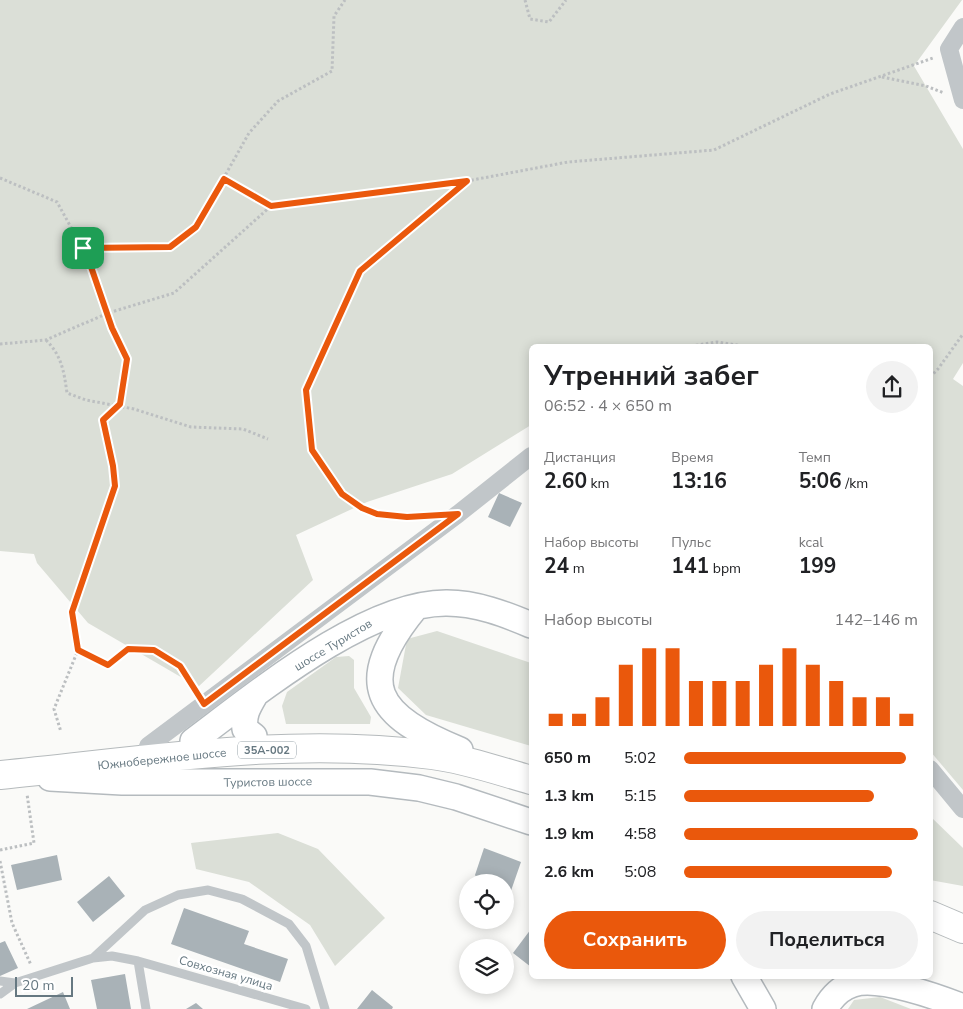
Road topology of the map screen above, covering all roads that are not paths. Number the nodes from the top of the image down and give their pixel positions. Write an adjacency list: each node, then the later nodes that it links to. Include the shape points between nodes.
1 (963, 27): 2 (street, via 949,49)
2 (963, 100)
3 (529, 458): 6 (street)
4 (416, 607): 5 (main road, via 447,603 474,606); 6 (main road, шоссе Туристов, via 376,619); 10 (main road, via 390,641 382,661 381,694 390,710 402,720 427,737)
5 (529, 624)
6 (240, 697): 7 (main road, via 247,709 245,729); 8 (main road, шоссе Туристов); 9 (street, via 204,704)
7 (254, 736): 8 (highway, Южнобережное шоссе / 35А-002); 10 (highway, Южнобережное шоссе / 35А-002, via 340,737)
8 (193, 741): 9 (highway, Южнобережное шоссе / 35А-002)
9 (148, 746): 11 (highway, Южнобережное шоссе / 35А-002, via 70,758)
10 (460, 750): 12 (highway, Южнобережное шоссе / 35А-002)
11 (0, 760)
12 (529, 766)
13 (933, 773): 16 (street)
14 (0, 776): 15 (highway, Южнобережное шоссе / 35А-002, via 211,753 334,748 434,755); 17 (main road, Туристов шоссе, via 122,782 370,782 438,792)
15 (529, 779)
16 (963, 809)
17 (529, 821)
18 (933, 916): 19 (highway)
19 (963, 930)
20 (933, 931): 21 (highway)
21 (963, 944)
22 (93, 958): 23 (lane, Совхозная улица, via 112,956); 26 (lane, Совхозная улица); 31 (lane, via 145,910 178,895 208,890 242,899 289,924 306,946)
23 (138, 961): 29 (lane); 30 (lane, Совхозная улица)
24 (746, 979): 32 (main road)
25 (0, 981): 26 (lane)
26 (15, 983): 27 (lane, Совхозная улица)
27 (0, 994)
28 (963, 1007): 33 (main road, via 903,988 861,983 845,987 832,996)
29 (146, 1009)
30 (306, 1009)
31 (325, 1009)
32 (763, 1009)
33 (825, 1009)

